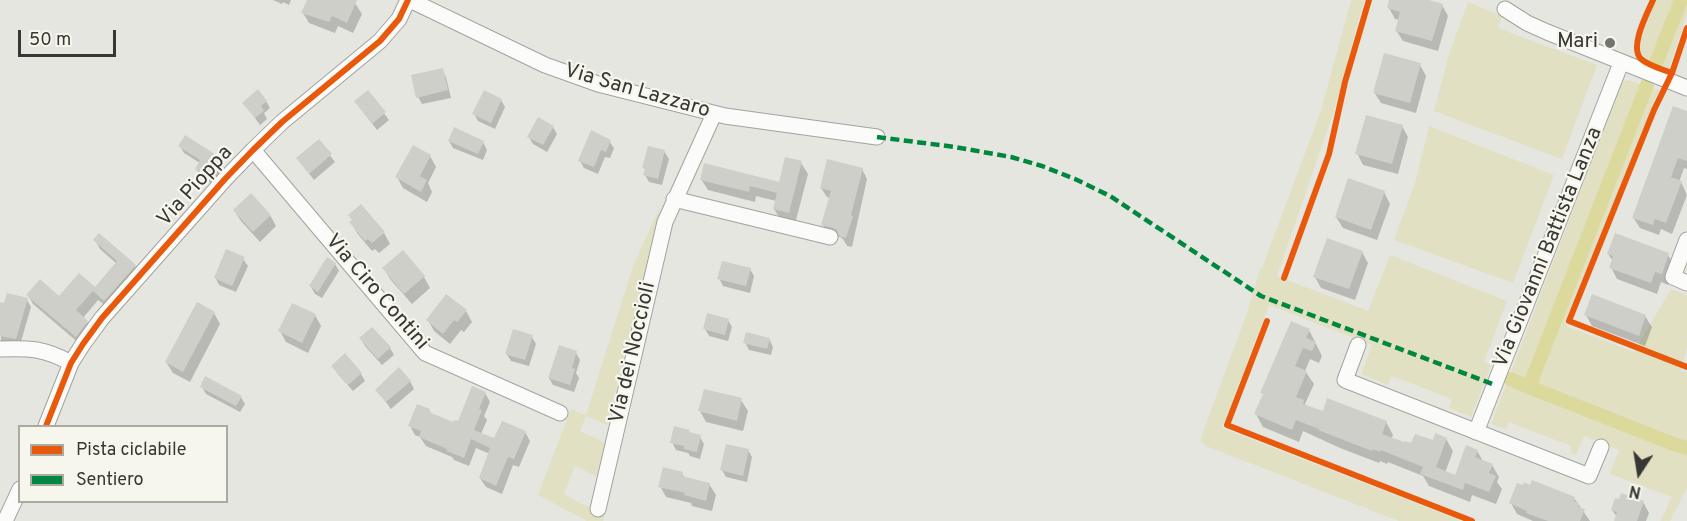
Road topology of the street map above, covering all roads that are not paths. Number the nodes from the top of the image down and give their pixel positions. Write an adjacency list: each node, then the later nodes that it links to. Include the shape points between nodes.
1 (409, 0): 5 (street, Via San Lazzaro, via 577,77); 7 (street, Via Pioppa, via 386,36)
2 (1505, 9): 3 (street, via 1527,23)
3 (1621, 63): 4 (street); 17 (street, Via Giovanni Battista Lanza)
4 (1687, 88)
5 (714, 114): 6 (street, Via San Lazzaro); 8 (street, Via dei Noccioli)
6 (877, 137)
7 (253, 150): 14 (street, Via Pioppa, via 102,318); 15 (street, Via Ciro Contini, via 425,353)
8 (674, 199): 9 (street); 20 (street, Via dei Noccioli, via 664,222)
9 (830, 237)
10 (1687, 240): 11 (street, via 1673,277)
11 (1687, 283)
12 (1358, 345): 17 (street, via 1345,380)
13 (0, 349): 14 (street, via 42,350)
14 (71, 363): 16 (street, Via Pioppa)
15 (560, 414)
16 (46, 425)
17 (1476, 432): 18 (street, via 1589,476)
18 (1601, 447)
19 (18, 493): 21 (street)
20 (598, 509)
21 (5, 521)

